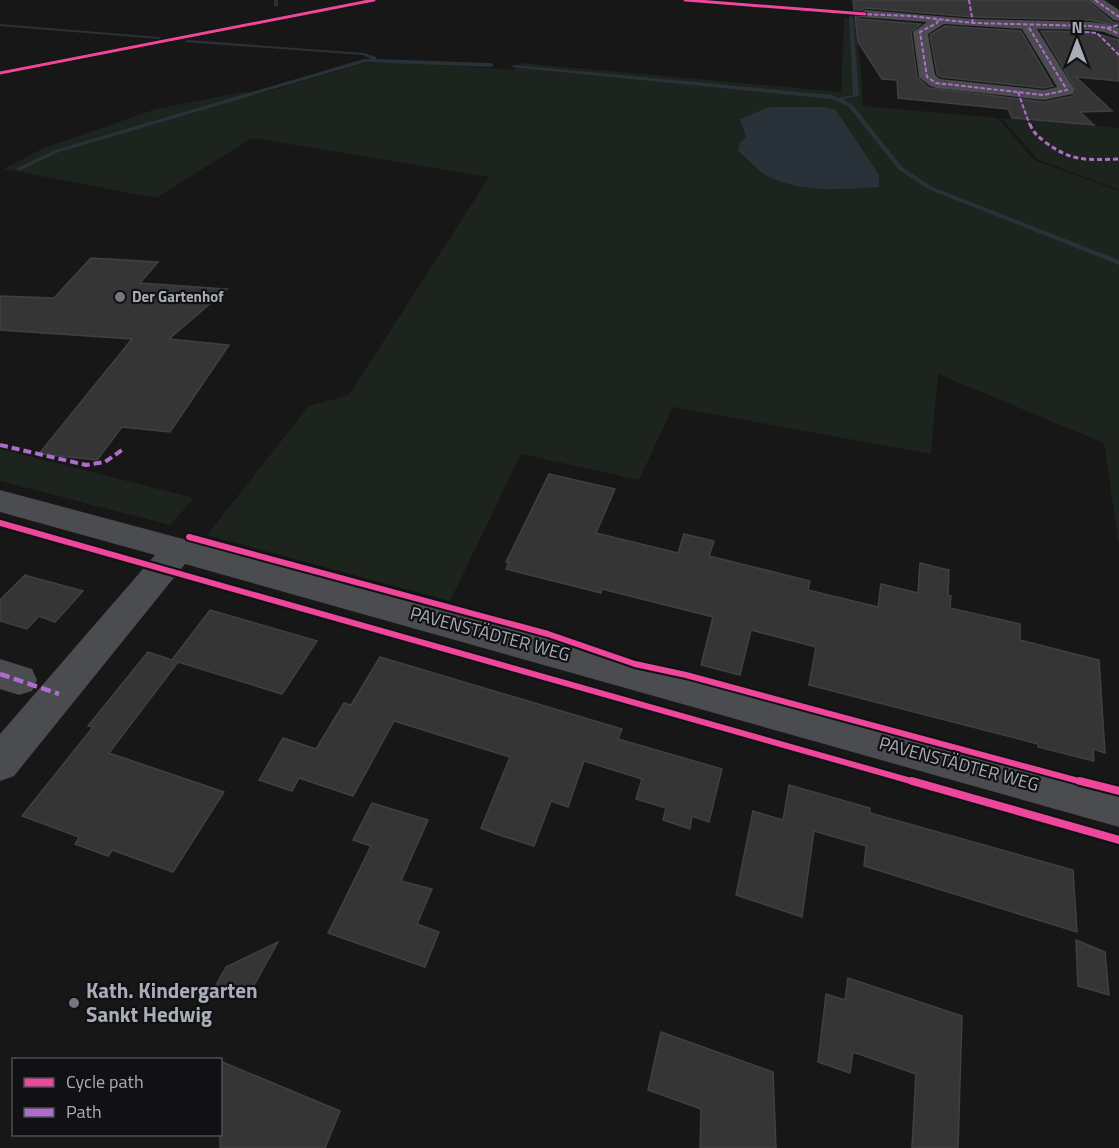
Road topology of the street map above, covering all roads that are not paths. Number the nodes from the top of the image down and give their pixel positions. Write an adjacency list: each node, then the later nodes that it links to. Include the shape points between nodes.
1 (969, 0): 6 (street)
2 (1095, 0): 4 (street)
3 (865, 14): 5 (street)
4 (1119, 17)
5 (938, 20): 6 (street); 7 (street, via 920,32 927,77 936,83 1044,94 1067,90)
6 (973, 23): 7 (street)
7 (1028, 26): 8 (street)
8 (1115, 29)
9 (0, 501): 10 (street, PAVENSTÄDTER WEG)
10 (179, 549): 11 (street); 12 (street, PAVENSTÄDTER WEG)
11 (0, 763)
12 (1119, 808)

